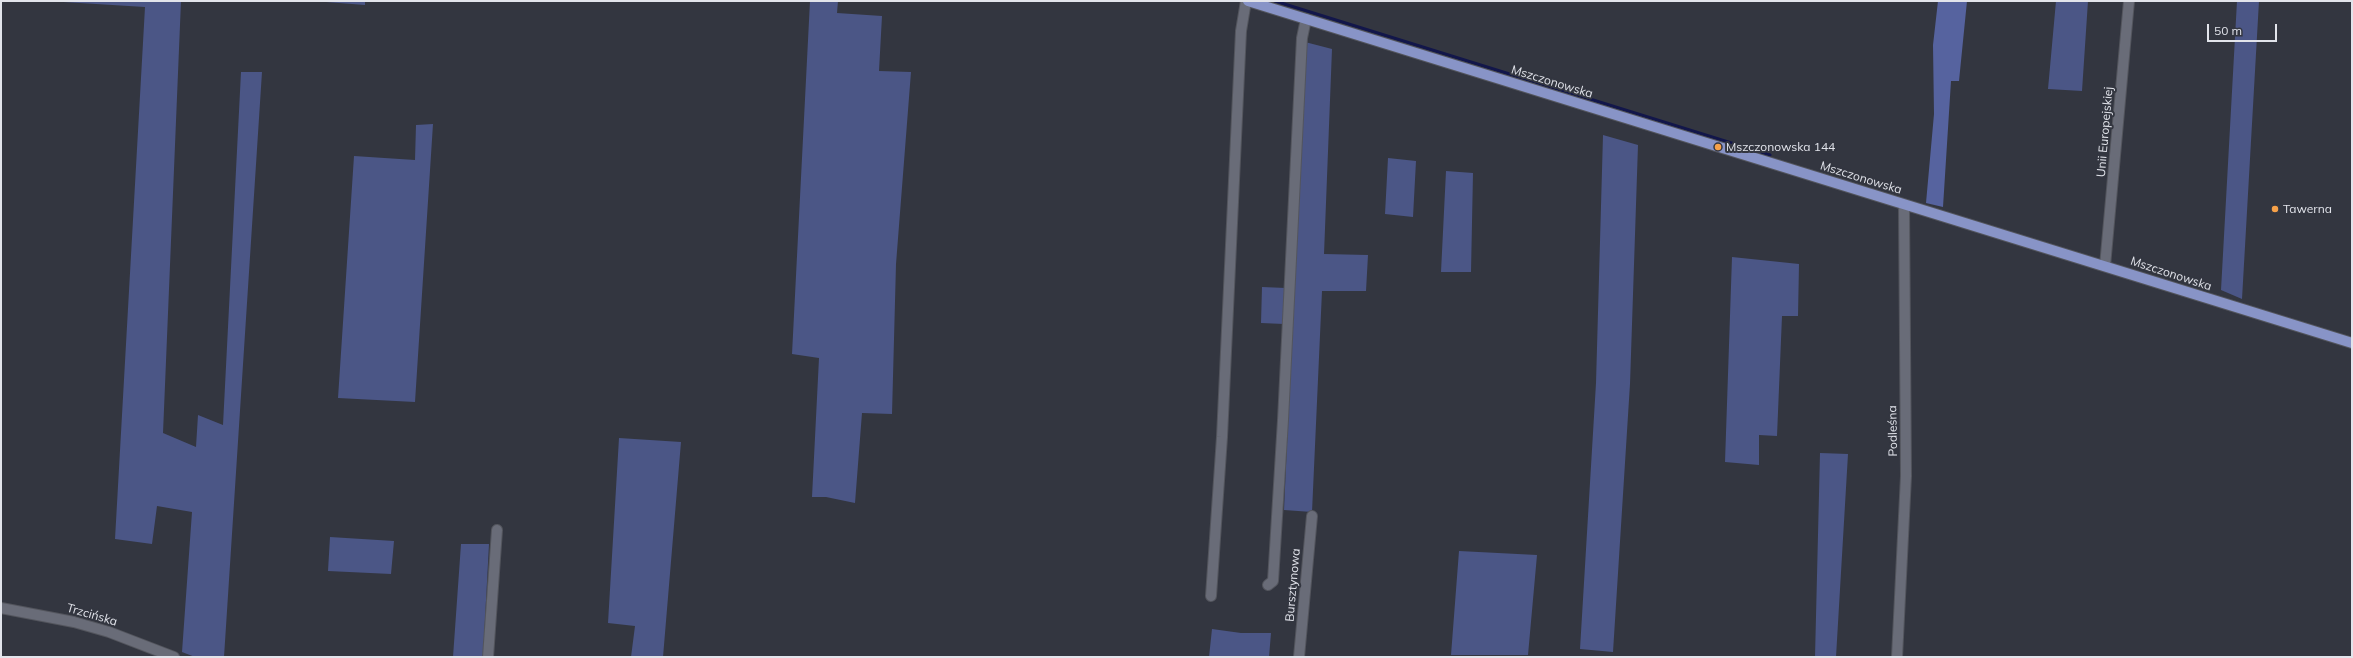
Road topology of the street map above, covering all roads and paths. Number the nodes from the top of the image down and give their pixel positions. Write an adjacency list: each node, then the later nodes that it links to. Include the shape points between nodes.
1 (1247, 1): 3 (main road, Mszczonowska); 10 (street, via 1241,31 1222,437)
2 (2129, 1): 5 (street, Unii Europejskiej)
3 (1306, 19): 4 (main road, Mszczonowska); 9 (street, via 1302,38 1275,552 1273,581)
4 (1904, 205): 5 (main road, Mszczonowska); 15 (street, Podleśna, via 1906,476)
5 (2106, 266): 6 (main road, Mszczonowska)
6 (2352, 344)
7 (1312, 516): 14 (street, Bursztynowa)
8 (497, 530): 13 (street)
9 (1268, 585)
10 (1211, 596)
11 (1, 608): 12 (street, Trzcińska, via 74,622 109,632)
12 (174, 657)
13 (488, 657)
14 (1298, 657)
15 (1897, 657)

